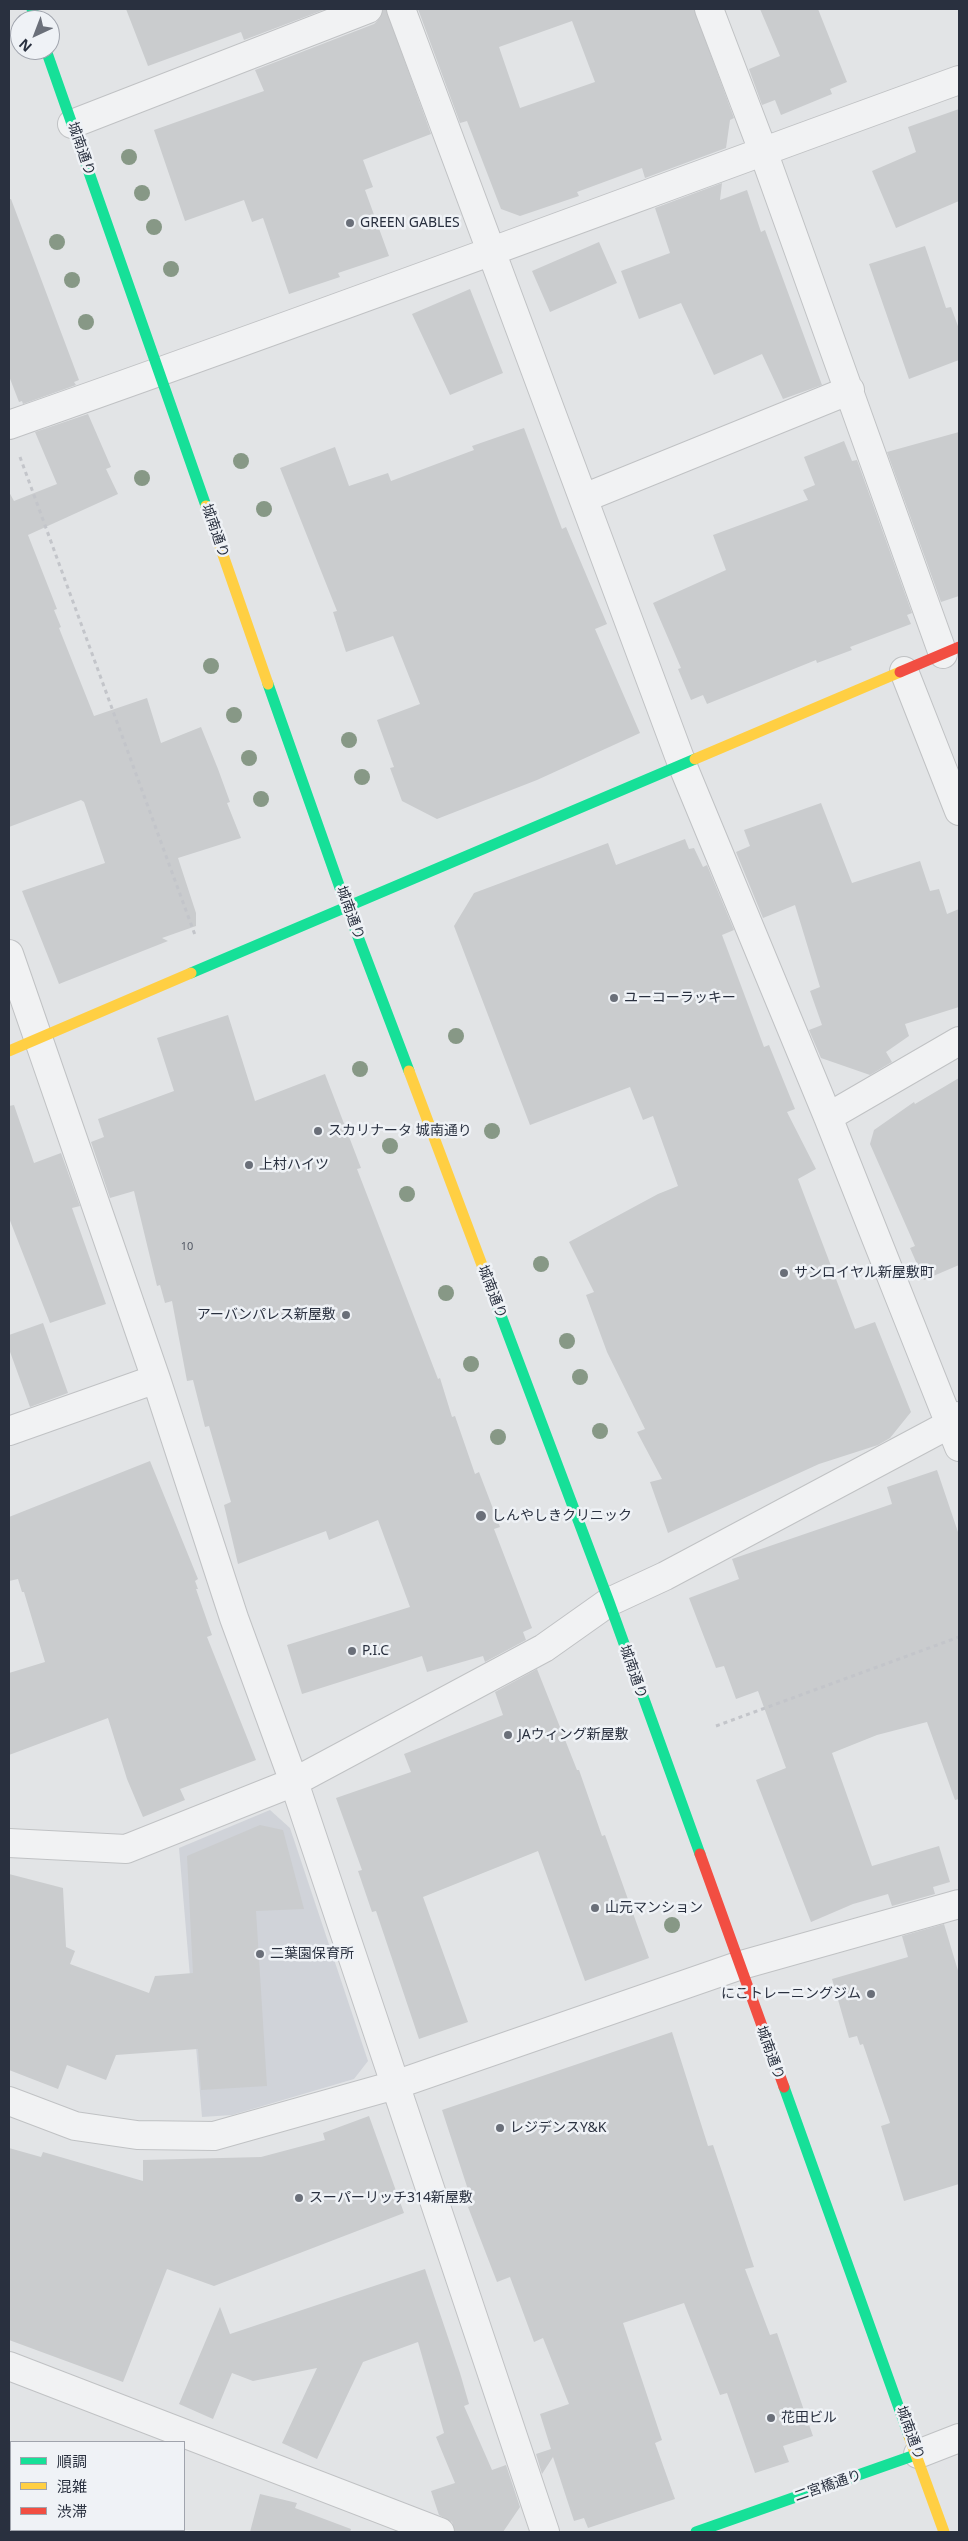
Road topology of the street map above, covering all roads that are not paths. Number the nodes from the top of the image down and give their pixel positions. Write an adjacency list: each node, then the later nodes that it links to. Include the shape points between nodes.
1 (368, 9): 6 (street)
2 (401, 9): 8 (street)
3 (709, 9): 7 (street)
4 (50, 60): 6 (street, 城南通り)
5 (959, 80): 7 (street)
6 (72, 124): 9 (street, 城南通り)
7 (763, 151): 8 (street); 10 (street)
8 (492, 249): 9 (street); 12 (street)
9 (160, 373): 11 (street); 17 (street, 城南通り)
10 (850, 390): 12 (street); 13 (street)
11 (9, 425)
12 (584, 498): 15 (street)
13 (951, 650): 14 (street)
14 (904, 671): 15 (street); 16 (street)
15 (682, 764): 17 (street); 22 (street)
16 (959, 811)
17 (346, 906): 19 (street); 26 (street, 城南通り)
18 (9, 954): 19 (street)
19 (39, 1038): 21 (street); 23 (street)
20 (959, 1040): 22 (street)
21 (9, 1051)
22 (828, 1117): 24 (street)
23 (156, 1379): 25 (street); 27 (street, via 234,1618)
24 (956, 1429): 26 (street)
25 (9, 1431)
26 (609, 1602): 27 (street, via 544,1648); 30 (street, 城南通り)
27 (294, 1782): 28 (street, via 126,1849); 31 (street)
28 (9, 1844)
29 (959, 1904): 30 (street)
30 (738, 1966): 31 (street); 35 (street, 城南通り)
31 (395, 2084): 32 (street, via 214,2136 138,2135 74,2126); 37 (street)
32 (9, 2101)
33 (9, 2366): 36 (street)
34 (959, 2438): 35 (street, 二宮橋通り)
35 (918, 2454): 38 (street, 二宮橋通り); 39 (street, 城南通り)
36 (440, 2532)
37 (545, 2532)
38 (696, 2532)
39 (944, 2532)

